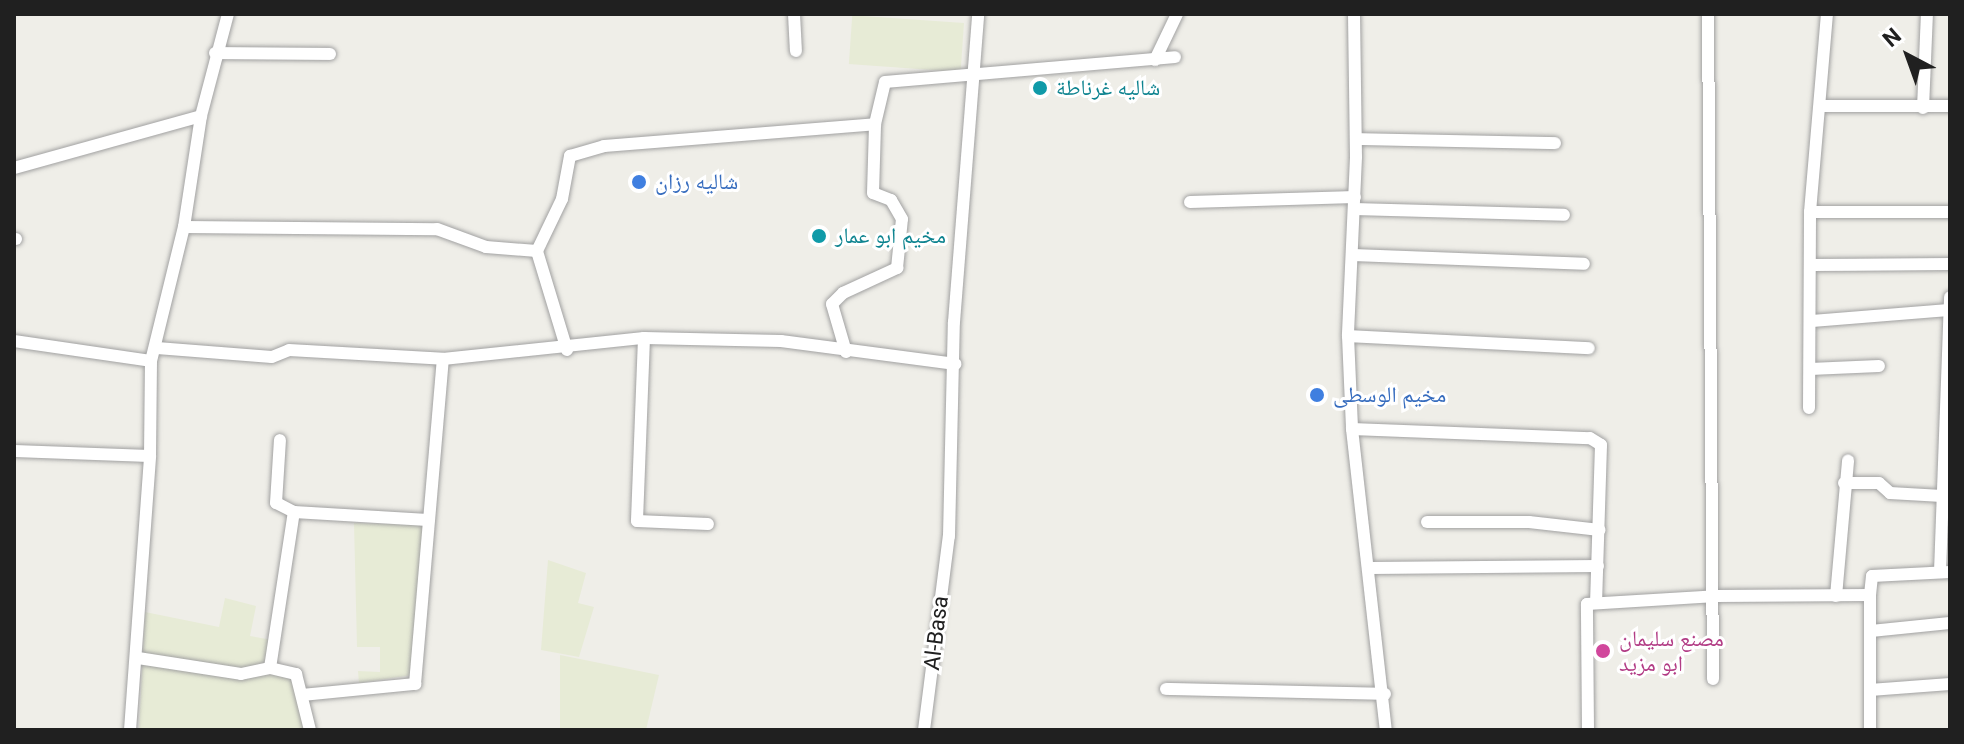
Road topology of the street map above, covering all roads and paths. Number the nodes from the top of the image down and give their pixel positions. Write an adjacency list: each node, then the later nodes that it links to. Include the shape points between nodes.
1 (228, 14): 10 (street)
2 (794, 14): 9 (street)
3 (978, 14): 14 (street, Al-Basa)
4 (1177, 14): 13 (street)
5 (1354, 14): 20 (street)
6 (1708, 14): 67 (street)
7 (1827, 14): 15 (street)
8 (1927, 14): 17 (street)
9 (796, 51)
10 (215, 53): 11 (street); 18 (street)
11 (330, 54)
12 (1175, 57): 13 (street)
13 (1155, 60): 14 (street)
14 (971, 73): 19 (street, via 885,82); 46 (street, Al-Basa)
15 (1821, 106): 17 (street); 25 (street)
16 (1950, 106): 17 (street)
17 (1923, 108)
18 (201, 116): 22 (street); 28 (street)
19 (875, 124): 29 (street, via 604,146 570,156 562,199); 43 (street, via 873,193 891,200 902,219 897,268 843,293 832,304)
20 (1356, 139): 21 (street); 24 (street)
21 (1555, 143)
22 (14, 168)
23 (1190, 202): 24 (street)
24 (1354, 203): 27 (street); 30 (street)
25 (1810, 212): 26 (street); 33 (street)
26 (1950, 212)
27 (1564, 215)
28 (184, 227): 29 (street, via 437,229 486,247); 40 (street)
29 (537, 251): 42 (street)
30 (1353, 255): 31 (street); 37 (street)
31 (1584, 264)
32 (1950, 264): 33 (street)
33 (1811, 265): 36 (street)
34 (1950, 297): 35 (street)
35 (1949, 310): 36 (street); 50 (street)
36 (1812, 321): 48 (street)
37 (1348, 336): 41 (street); 51 (street)
38 (644, 338): 42 (street); 43 (street, via 781,341); 61 (street, via 637,521)
39 (14, 341): 45 (street)
40 (157, 348): 44 (street, via 272,357 289,350); 45 (street)
41 (1589, 348)
42 (567, 350): 44 (street)
43 (846, 352): 46 (street)
44 (443, 359): 59 (street)
45 (151, 361): 54 (street)
46 (955, 364): 82 (street, Al-Basa, via 949,536)
47 (1879, 366): 48 (street)
48 (1810, 369): 49 (street)
49 (1809, 408)
50 (1948, 416): 57 (street)
51 (1352, 429): 62 (street, via 1590,438 1601,445); 64 (street)
52 (280, 440): 58 (street, via 276,503)
53 (14, 451): 54 (street)
54 (150, 456): 72 (street)
55 (1848, 461): 56 (street)
56 (1844, 483): 57 (street, via 1879,483 1890,493); 68 (street)
57 (1945, 488): 65 (street)
58 (294, 512): 59 (street); 73 (street)
59 (428, 520): 79 (street, via 415,684)
60 (1427, 522): 62 (street, via 1529,522)
61 (708, 524)
62 (1600, 530): 63 (street)
63 (1598, 566): 64 (street); 69 (street)
64 (1370, 568): 78 (street)
65 (1945, 572): 66 (street, via 1872,576)
66 (1870, 595): 68 (street); 71 (street)
67 (1716, 596): 68 (street); 69 (street); 74 (street)
68 (1836, 596)
69 (1596, 601): 84 (street, via 1587,604)
70 (1950, 623): 71 (street)
71 (1871, 631): 77 (street)
72 (138, 658): 73 (street, via 241,674); 80 (street)
73 (270, 668): 79 (street, via 296,674)
74 (1713, 679)
75 (1950, 684): 77 (street)
76 (1166, 689): 78 (street)
77 (1870, 690): 85 (street)
78 (1385, 694): 83 (street)
79 (302, 695): 81 (street)
80 (130, 730)
81 (310, 730)
82 (924, 730)
83 (1386, 730)
84 (1588, 730)
85 (1870, 730)

